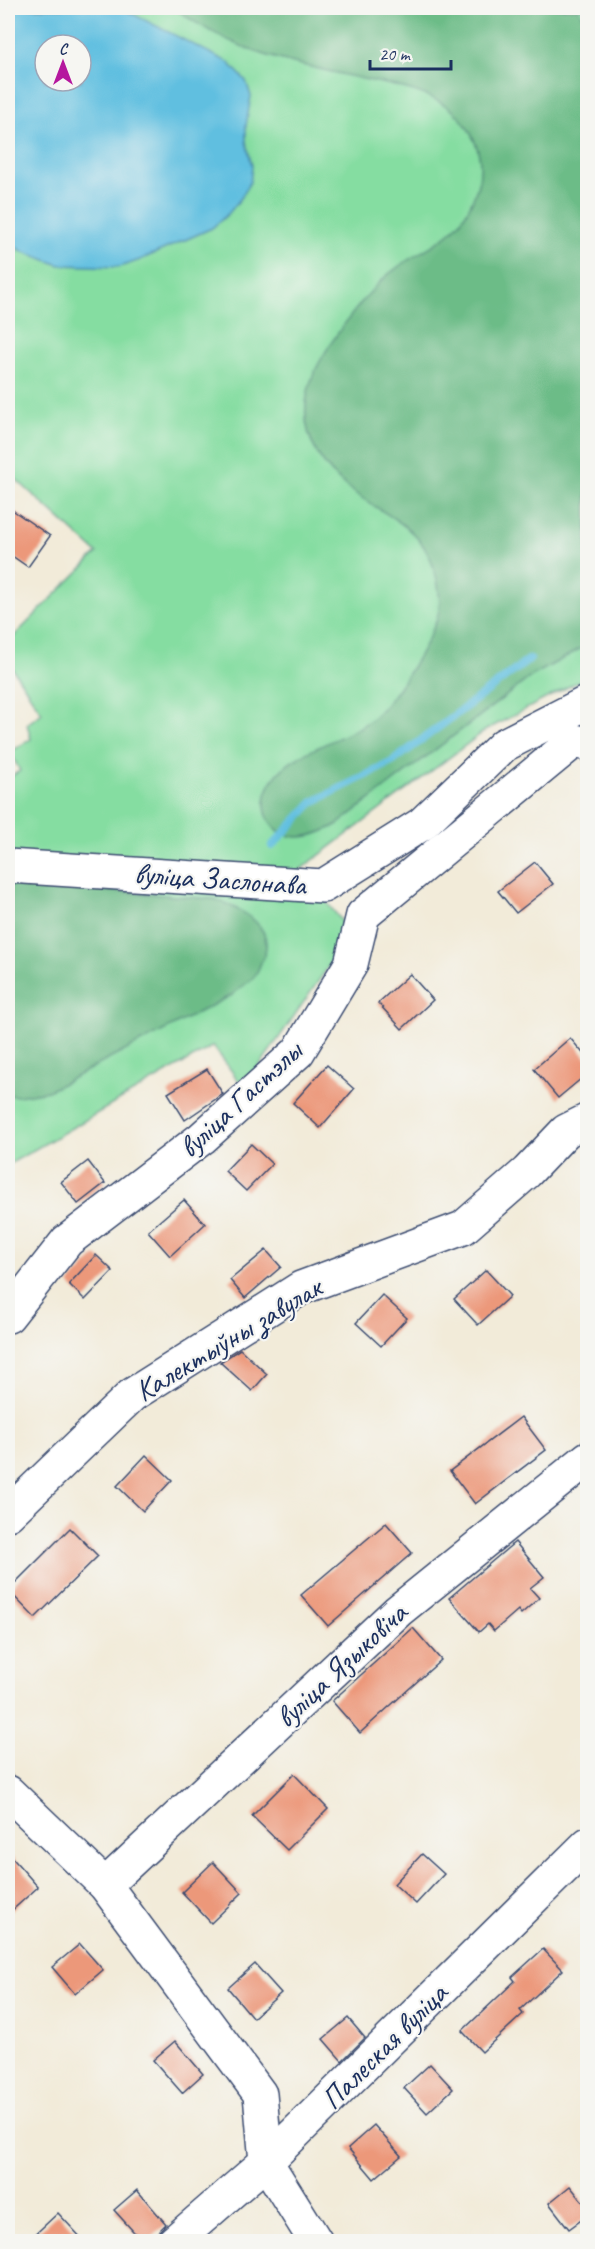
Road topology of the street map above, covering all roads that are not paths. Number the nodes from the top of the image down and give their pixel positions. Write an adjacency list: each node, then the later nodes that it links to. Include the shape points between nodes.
1 (588, 702): 3 (street, вуліца Заслонава, via 504,745 422,824 323,886)
2 (581, 743): 5 (street, вуліца Гастэлы, via 363,915 351,964 298,1052 202,1138 67,1241)
3 (8, 866)
4 (588, 1120): 7 (street, Калектыўны завулак, via 566,1131 527,1172 463,1228 301,1288 132,1395)
5 (8, 1316)
6 (588, 1458): 10 (street, вуліца Языковіча, via 398,1611)
7 (8, 1514)
8 (8, 1792): 10 (street)
9 (588, 1844): 11 (street, Палеская вуліца)
10 (105, 1885): 11 (street, via 260,2094)
11 (266, 2163): 12 (street, Палеская вуліца); 13 (street)
12 (174, 2241)
13 (316, 2241)

